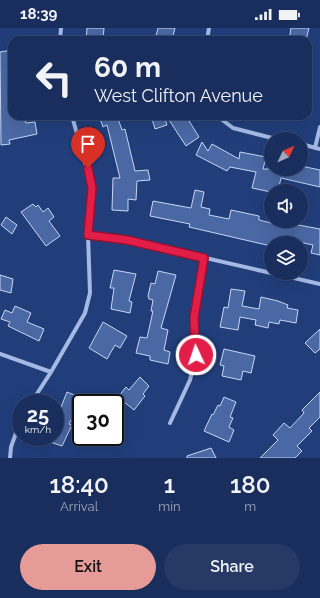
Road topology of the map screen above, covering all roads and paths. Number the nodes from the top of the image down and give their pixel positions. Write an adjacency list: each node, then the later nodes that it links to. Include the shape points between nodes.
1 (73, 120): 7 (street, via 91,179)
2 (222, 120): 4 (street, via 233,128)
3 (320, 127): 6 (street)
4 (264, 136)
5 (308, 146): 6 (street)
6 (318, 148)
7 (88, 235): 8 (street, via 127,240); 13 (street, via 90,293 85,313)
8 (204, 258): 9 (street); 15 (street, via 194,318 196,355 190,380)
9 (264, 271)
10 (303, 280): 11 (street)
11 (320, 284)
12 (0, 354): 13 (street)
13 (51, 372): 14 (street)
14 (37, 394)
15 (170, 422)
16 (13, 446): 17 (street)
17 (10, 458)

